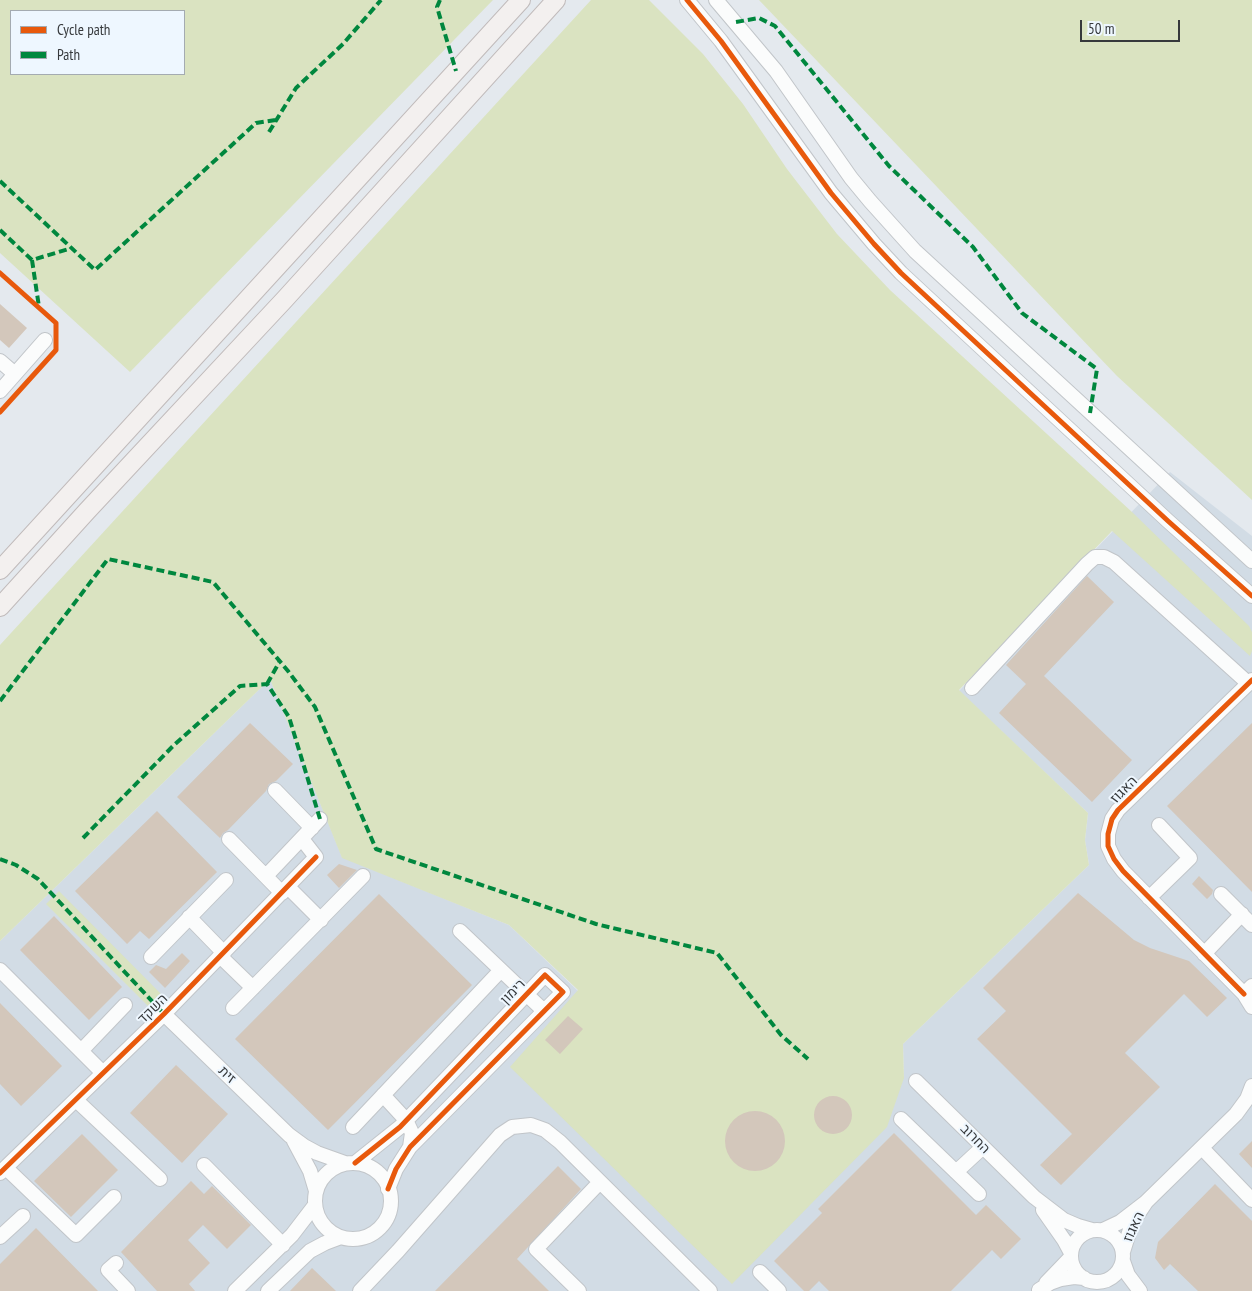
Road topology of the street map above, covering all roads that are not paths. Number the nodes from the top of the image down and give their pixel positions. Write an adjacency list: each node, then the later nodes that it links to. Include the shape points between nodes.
1 (520, 0): 10 (main road)
2 (556, 0): 12 (main road, via 286,299)
3 (687, 0): 11 (street, via 722,41 830,193 901,273)
4 (716, 0): 9 (street, via 776,71 851,178 915,251)
5 (45, 340): 7 (street)
6 (0, 361): 7 (street)
7 (15, 374): 8 (street)
8 (0, 391)
9 (1250, 556)
10 (0, 570)
11 (1252, 596)
12 (0, 607)
13 (1250, 681): 14 (street, via 1114,562 1104,557 1095,558 1087,564); 24 (street, האגוז, via 1112,819 1108,846 1114,859)
14 (972, 688)
15 (275, 790): 18 (street, via 316,823)
16 (1159, 825): 24 (street, via 1190,858)
17 (229, 839): 19 (street)
18 (302, 839): 19 (street); 22 (street, השקד, via 316,857)
19 (266, 876): 22 (street)
20 (364, 876): 26 (street)
21 (226, 880): 25 (street)
22 (285, 890): 26 (street); 30 (street, השקד)
23 (1221, 894): 27 (street)
24 (1149, 898): 29 (street, האגוז)
25 (190, 917): 30 (street); 31 (street)
26 (321, 920): 34 (street)
27 (1247, 920): 29 (street)
28 (460, 931): 33 (street)
29 (1204, 954): 35 (street, האגוז)
30 (222, 955): 34 (street); 41 (street, השקד)
31 (150, 956)
32 (0, 970): 42 (street)
33 (501, 970): 36 (street); 46 (street)
34 (253, 988): 39 (street)
35 (1249, 993): 38 (street, האגוז)
36 (526, 994): 40 (street); 40 (street, רימון, via 545,975 562,992); 51 (street, רימון)
37 (124, 1005): 42 (street)
38 (1252, 1007)
39 (233, 1008)
40 (544, 1011): 54 (street, רימון)
41 (164, 1014): 43 (street, השקד); 53 (street, זית)
42 (81, 1051): 43 (street)
43 (103, 1073): 47 (street, השקד)
44 (916, 1081): 55 (street, החרוב)
45 (1252, 1086): 49 (street, האגוז)
46 (383, 1095): 51 (street); 52 (street)
47 (76, 1100): 58 (street, השקד); 61 (street)
48 (1252, 1104): 49 (street, האגוז)
49 (1236, 1114): 56 (street, האגוז)
50 (900, 1119): 60 (street)
51 (406, 1120): 54 (street, via 412,1133); 57 (street, רימון)
52 (353, 1127)
53 (289, 1135): 57 (street, זית, via 310,1149); 67 (street, זית, via 310,1171)
54 (410, 1147): 63 (street, רימון)
55 (983, 1147): 60 (street); 66 (street, החרוב)
56 (1202, 1148): 68 (street); 69 (street, האגוז)
57 (350, 1163): 63 (street, via 368,1165 381,1176); 67 (street, via 334,1167 326,1174 319,1183)
58 (4, 1165): 65 (street, via 76,1235)
59 (204, 1165): 74 (street)
60 (956, 1172): 64 (street)
61 (160, 1178)
62 (600, 1182): 83 (street, via 545,1130 530,1125 512,1127 500,1135); 84 (street, via 536,1249); 85 (street)
63 (388, 1189): 73 (street, via 390,1208 386,1220 377,1230 366,1237)
64 (979, 1194)
65 (114, 1197)
66 (1034, 1197): 71 (street, החרוב, via 1064,1220); 75 (street, החרוב)
67 (315, 1198): 73 (street, via 323,1225); 74 (street)
68 (1252, 1200)
69 (1146, 1202): 71 (street, האגוז, via 1120,1222); 76 (street, האגוז, via 1132,1223)
70 (23, 1216): 72 (street)
71 (1097, 1230): 75 (street, via 1078,1238); 76 (street, via 1114,1236 1120,1243)
72 (0, 1237)
73 (341, 1237): 82 (street, via 310,1251)
74 (283, 1245): 81 (street)
75 (1071, 1255): 79 (street, via 1075,1270); 87 (street)
76 (1123, 1256): 79 (street, via 1114,1276 1106,1280); 89 (street, via 1128,1275)
77 (116, 1263): 80 (street, via 108,1270)
78 (760, 1272): 86 (street)
79 (1091, 1280): 87 (street, via 1061,1279); 88 (street)
80 (128, 1291)
81 (235, 1291)
82 (268, 1291)
83 (360, 1291)
84 (579, 1291)
85 (710, 1291)
86 (779, 1291)
87 (1039, 1291)
88 (1112, 1291)
89 (1140, 1291)

